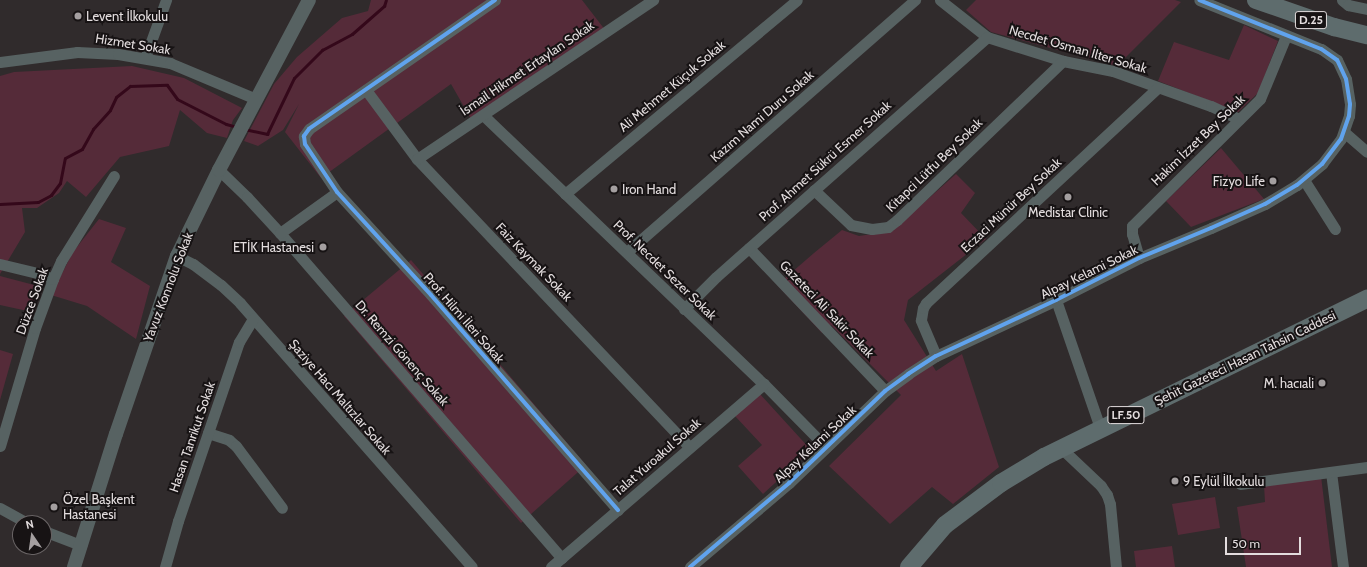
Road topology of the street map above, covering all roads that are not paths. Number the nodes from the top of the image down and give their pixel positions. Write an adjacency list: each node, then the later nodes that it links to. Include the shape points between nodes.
1 (166, 0): 17 (street)
2 (309, 0): 22 (street, Yavuz Konnolu Sokak)
3 (495, 0): 21 (street)
4 (653, 0): 23 (street, İsmail Hikmet Ertaylan Sokak)
5 (797, 0): 33 (street, Ali Mehmet Küçuk Sokak)
6 (915, 0): 37 (street, Kazım Nami Duru Sokak)
7 (940, 0): 16 (street, Necdet Osman İlter Sokak)
8 (1199, 0): 15 (street, Alpay Kelami Sokak)
9 (1256, 0): 14 (main road, D.25, via 1334,27)
10 (1288, 0): 13 (main road, D.25, via 1338,17)
11 (1342, 0): 12 (street, via 1348,5)
12 (1367, 9)
13 (1367, 23)
14 (1367, 35)
15 (1286, 36): 24 (street, Hakim İzzet Bey Sokak, via 1260,99); 25 (street, Alpay Kelami Sokak, via 1327,52 1341,65 1350,104)
16 (987, 37): 18 (street, Necdet Osman İlter Sokak); 31 (street, Prof. Ahmet Sükrü Esmer Sokak)
17 (145, 58): 19 (street, Hizmet Sokak, via 84,51); 22 (street, Hizmet Sokak, via 170,63)
18 (1063, 61): 20 (street, Necdet Osman İlter Sokak, via 1113,71); 31 (street, Kitapci Lütfu Bey Sokak, via 888,227 872,229 851,225)
19 (0, 62)
20 (1157, 88): 24 (street, Necdet Osman İlter Sokak, via 1211,106); 46 (street, Eczaci Münür Bey Sokak, via 926,303 921,320)
21 (366, 90): 27 (street, Faiz Kaymak Sokak); 32 (street, Prof. Hilmi İleri Sokak, via 309,129 304,136 307,148)
22 (256, 99): 28 (street, Yavuz Konnolu Sokak)
23 (484, 115): 27 (street, İsmail Hikmet Ertaylan Sokak); 33 (street, Prof. Necdet Sezer Sokak)
24 (1239, 119): 39 (street, Hakim İzzet Bey Sokak, via 1134,222 1131,230)
25 (1344, 132): 26 (street); 30 (street, Alpay Kelami Sokak, via 1330,155)
26 (1367, 152)
27 (417, 159): 52 (street, Faiz Kaymak Sokak)
28 (218, 170): 35 (street, Dr. Remzi Gönenç Sokak); 38 (street, Yavuz Konnolu Sokak)
29 (114, 176): 41 (street, Düzce Sokak)
30 (1304, 180): 34 (street); 39 (street, Alpay Kelami Sokak, via 1265,204)
31 (814, 190): 36 (street, Prof. Ahmet Sükrü Esmer Sokak)
32 (337, 192): 35 (street); 60 (street, Prof. Hilmi İleri Sokak, via 431,295)
33 (565, 194): 37 (street, Prof. Necdet Sezer Sokak)
34 (1335, 229)
35 (280, 233): 64 (street, Dr. Remzi Gönenç Sokak)
36 (749, 248): 44 (street, Prof. Ahmet Sükrü Esmer Sokak); 48 (street, Gazeteci Ali Sakir Sokak)
37 (627, 252): 44 (street, Prof. Necdet Sezer Sokak)
38 (177, 256): 45 (street, Şaziye Hacı Maltızlar Sokak, via 193,264 226,289); 63 (street, Yavuz Konnolu Sokak)
39 (1139, 258): 43 (street, Alpay Kelami Sokak)
40 (0, 264): 41 (street)
41 (53, 279): 51 (street, Düzce Sokak, via 35,328)
42 (1367, 299): 49 (main road, Şehit Gazeteci Hasan Tahsin Caddesi / LF.50)
43 (1056, 300): 46 (street, Alpay Kelami Sokak); 49 (street)
44 (684, 309): 47 (street, Prof. Necdet Sezer Sokak)
45 (253, 319): 50 (street, Hasan Tanrikut Sokak, via 239,342); 67 (street, Şaziye Hacı Maltızlar Sokak)
46 (936, 356): 48 (street, Alpay Kelami Sokak)
47 (764, 384): 52 (street, Talat Yuroakul Sokak); 53 (street, Prof. Necdet Sezer Sokak)
48 (885, 391): 53 (street, Alpay Kelami Sokak)
49 (1100, 428): 54 (main road, Şehit Gazeteci Hasan Tahsin Caddesi / LF.50)
50 (208, 433): 59 (street, via 229,440 236,446); 66 (street, Hasan Tanrikut Sokak)
51 (0, 446)
52 (689, 447): 60 (street, Talat Yuroakul Sokak)
53 (826, 447): 69 (street, Alpay Kelami Sokak, via 789,483)
54 (1060, 448): 70 (main road, Şehit Gazeteci Hasan Tahsin Caddesi / LF.50, via 970,504 945,525); 71 (street, via 1101,486 1107,495)
55 (1367, 467): 56 (street)
56 (1331, 472): 57 (street); 72 (street)
57 (1240, 484)
58 (0, 508): 61 (street)
59 (282, 508)
60 (618, 510): 64 (street, Talat Yuroakul Sokak)
61 (13, 515)
62 (52, 534): 63 (street)
63 (81, 545): 65 (street, Yavuz Konnolu Sokak)
64 (562, 558): 68 (street, Talat Yuroakul Sokak)
65 (74, 567)
66 (165, 567)
67 (472, 567)
68 (551, 567)
69 (690, 567)
70 (909, 567)
71 (1116, 567)
72 (1344, 567)

